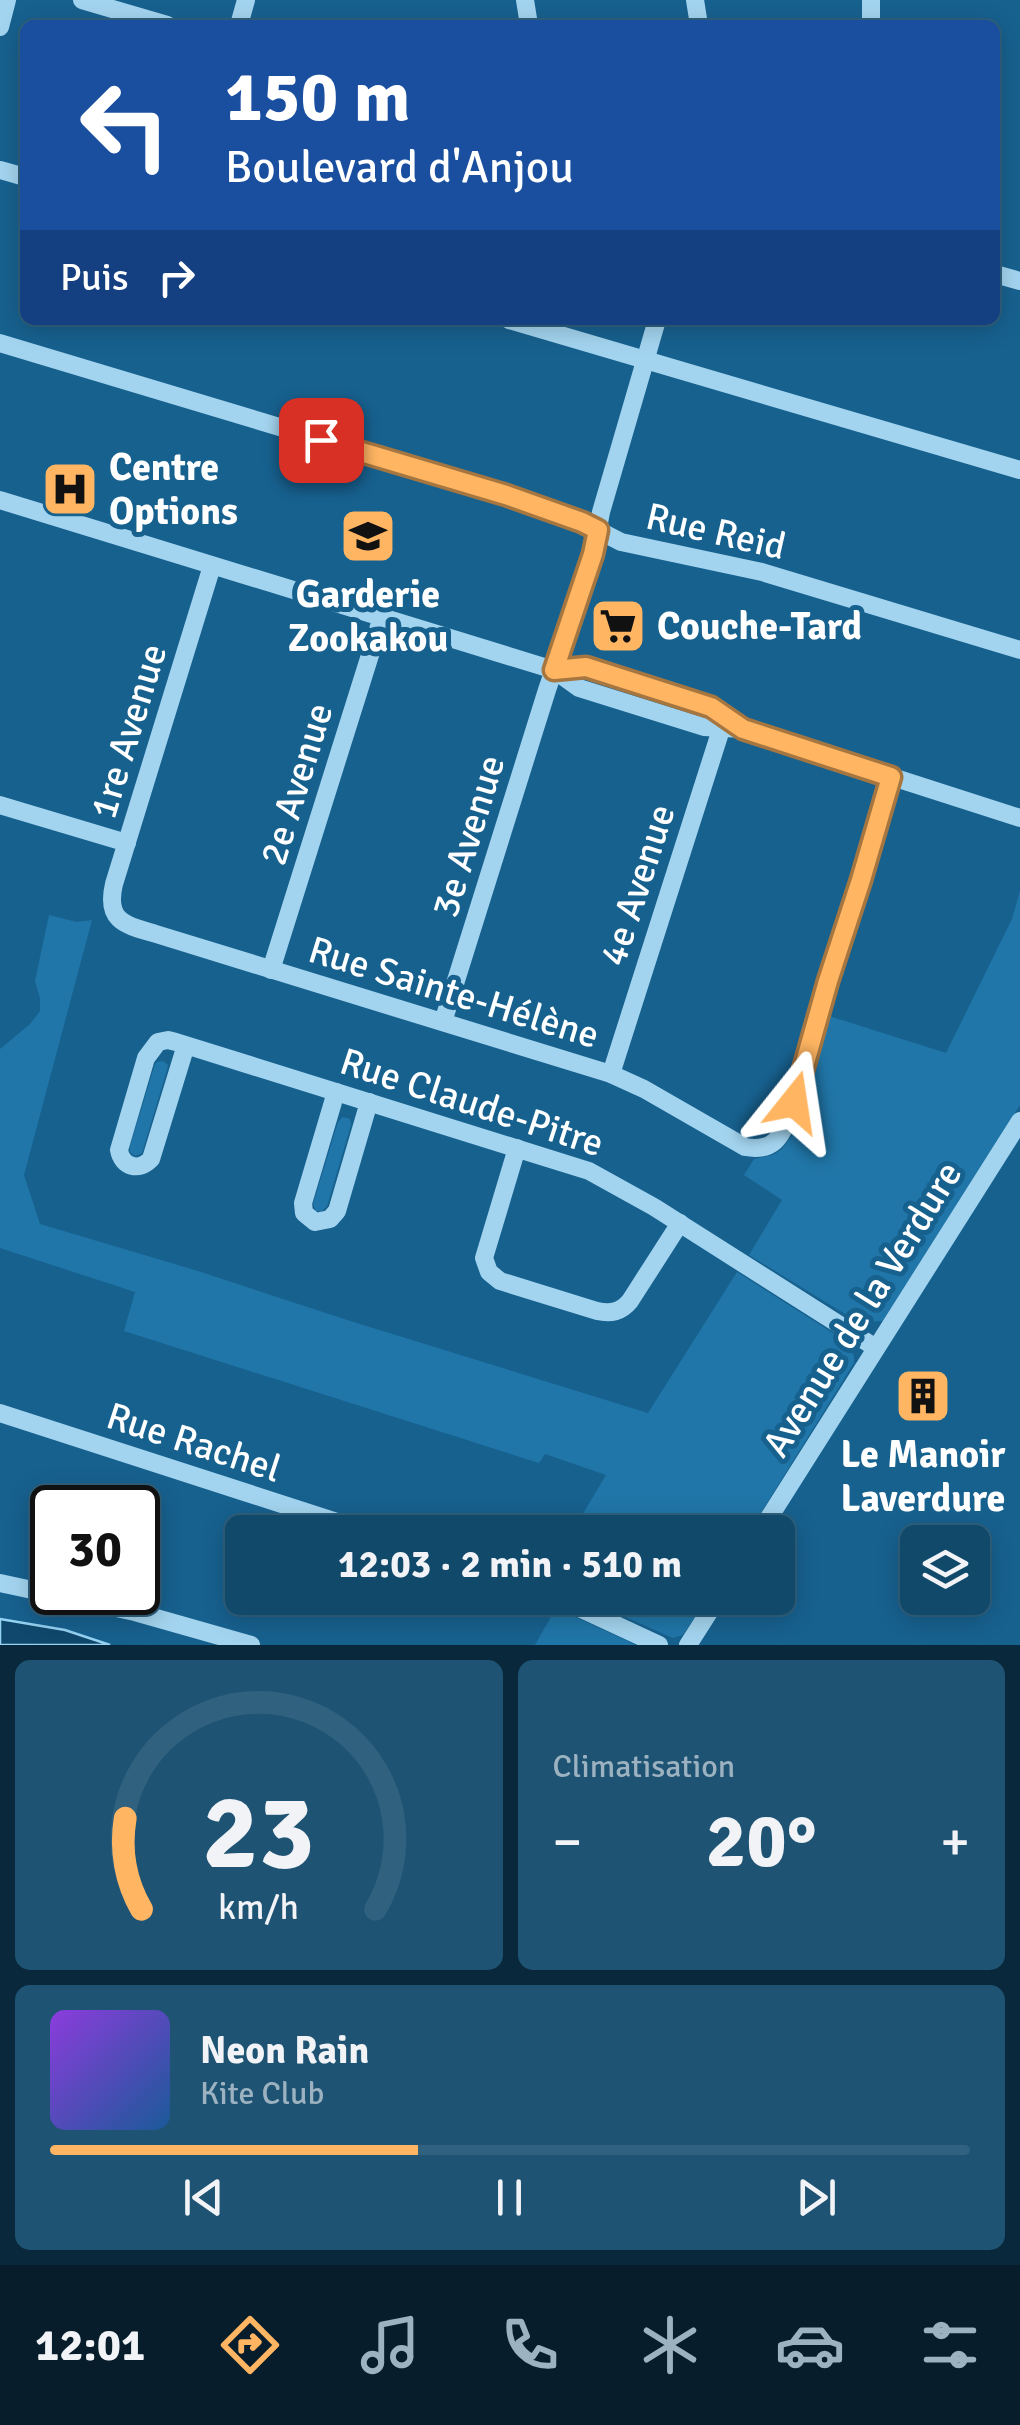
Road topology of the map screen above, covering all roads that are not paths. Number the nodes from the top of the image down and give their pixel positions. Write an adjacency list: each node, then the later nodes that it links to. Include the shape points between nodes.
1 (7, 0): 4 (street)
2 (82, 0): 3 (street)
3 (150, 20)
4 (0, 28)
5 (527, 325): 8 (street)
6 (656, 325): 8 (street, 3e Avenue)
7 (0, 343): 11 (street, Rue Reid, via 506,495)
8 (646, 360): 9 (street); 11 (street, 3e Avenue)
9 (1020, 470)
10 (0, 500): 12 (street)
11 (598, 530): 14 (street, Rue Reid, via 621,542 762,572); 15 (street, 3e Avenue)
12 (212, 566): 13 (street); 20 (street, 1re Avenue)
13 (382, 617): 15 (street); 22 (street, 2e Avenue)
14 (1020, 650)
15 (554, 670): 16 (street, via 586,667 711,707); 23 (street, 3e Avenue)
16 (723, 722): 17 (street); 25 (street, 4e Avenue)
17 (891, 777): 19 (street); 25 (street, Rue Sainte-Hélène, via 780,1136 756,1149 738,1144)
18 (0, 804): 20 (street)
19 (1018, 813)
20 (127, 843): 21 (street, 1re Avenue, via 111,894)
21 (115, 915): 22 (street, Rue Sainte-Hélène, via 130,926)
22 (271, 970): 23 (street, Rue Sainte-Hélène)
23 (444, 1022): 25 (street, Rue Sainte-Hélène)
24 (186, 1045): 24 (street, via 162,1040 146,1058 119,1150 131,1166 151,1159); 26 (street, Rue Claude-Pitre)
25 (611, 1074)
26 (336, 1092): 27 (street, Rue Claude-Pitre); 27 (street, via 303,1203 315,1222 330,1220 336,1211)
27 (369, 1102): 29 (street, Rue Claude-Pitre)
28 (1020, 1120): 31 (street, Avenue de la Verdure)
29 (516, 1148): 30 (street, Rue Claude-Pitre, via 589,1170); 30 (street, via 484,1258 500,1280 613,1313 630,1301)
30 (680, 1223): 31 (street, Rue Claude-Pitre)
31 (876, 1348): 34 (street, Avenue de la Verdure)
32 (0, 1413): 33 (street, Rue Rachel)
33 (315, 1515)
34 (771, 1515)
35 (0, 1583): 38 (street)
36 (595, 1615): 39 (street)
37 (707, 1615): 40 (street)
38 (252, 1645)
39 (659, 1645)
40 (688, 1645)

